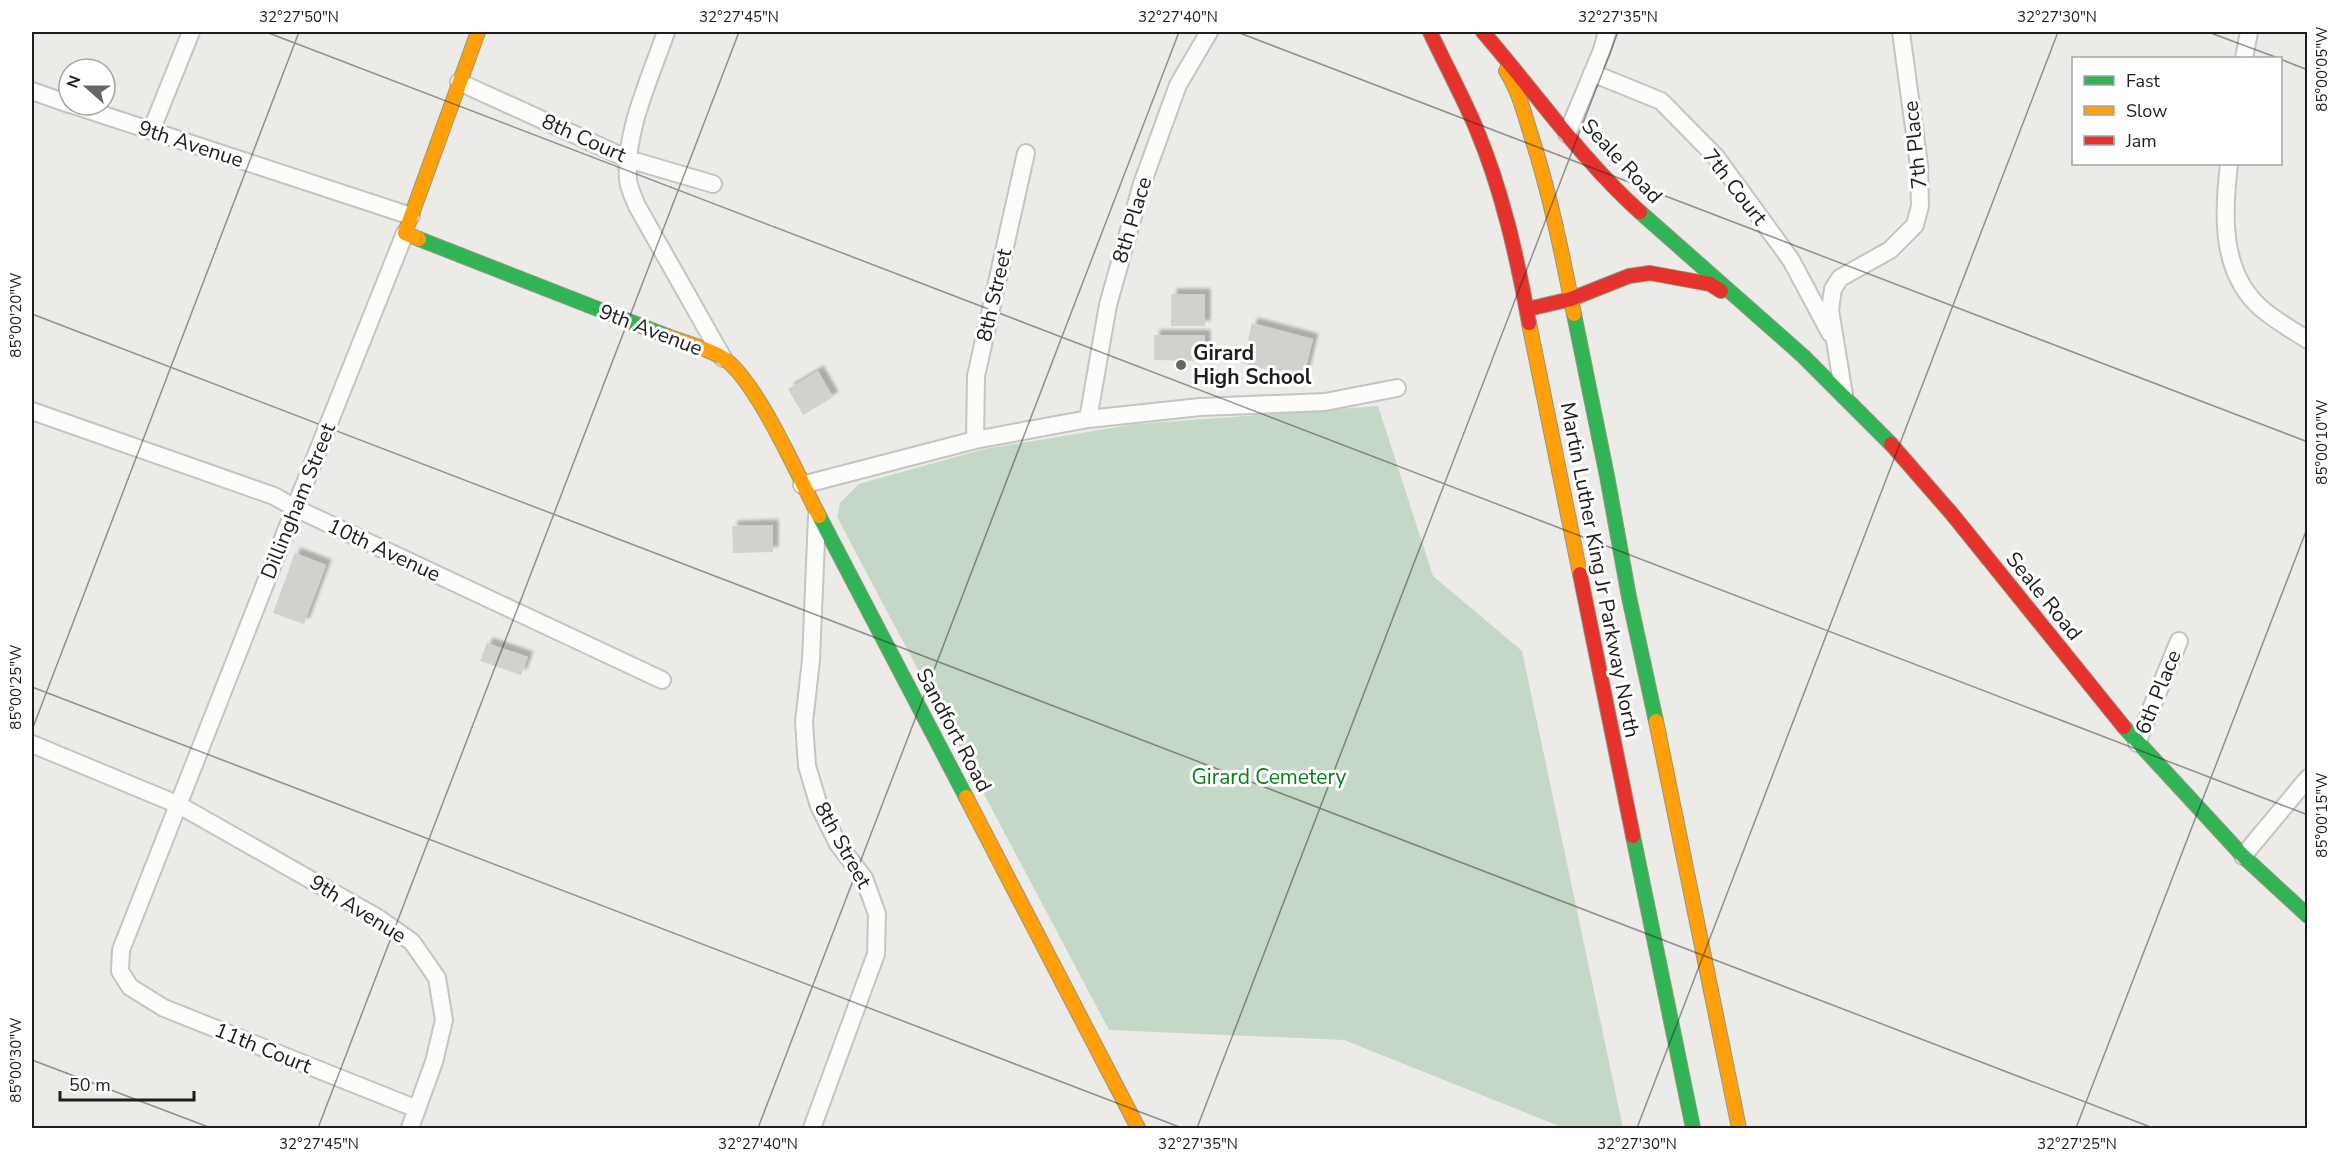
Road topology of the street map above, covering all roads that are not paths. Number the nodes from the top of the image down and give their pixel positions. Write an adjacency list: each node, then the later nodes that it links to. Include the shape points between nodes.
1 (191, 32): 16 (street)
2 (478, 32): 12 (street, Dillingham Street)
3 (666, 32): 19 (street, 9th Avenue, via 643,96)
4 (1209, 32): 33 (street, 8th Place, via 1178,86 1142,184 1108,305)
5 (1430, 32): 26 (street, Martin Luther King Jr Parkway North, via 1491,167)
6 (1482, 32): 17 (street, Seale Road); 24 (street, Martin Luther King Jr Parkway North, via 1515,86 1553,209)
7 (1607, 32): 11 (street)
8 (1901, 32): 28 (street, 7th Place, via 1919,165 1920,206 1915,225 1890,250 1840,278 1833,289 1830,310)
9 (2249, 32): 10 (street)
10 (2244, 57)
11 (1592, 73): 17 (street); 28 (street, 7th Court, via 1661,101 1716,157 1791,260)
12 (459, 81): 19 (street, 8th Court); 22 (street, Dillingham Street)
13 (32, 91): 14 (street)
14 (57, 100)
15 (109, 117): 16 (street, 9th Avenue)
16 (151, 131): 22 (street, 9th Avenue)
17 (1567, 134): 25 (street, Seale Road, via 1622,196)
18 (1026, 153): 34 (street, 8th Street, via 976,376)
19 (628, 159): 21 (street, 8th Court); 29 (street, 9th Avenue, via 628,183 637,206)
20 (2229, 165): 27 (street, via 2226,237 2236,276 2248,295 2277,321)
21 (713, 184)
22 (411, 216): 23 (street, Dillingham Street)
23 (405, 234): 29 (street, 9th Avenue); 36 (street, Dillingham Street)
24 (1571, 299): 25 (street, Seale Road, via 1629,276 1650,273 1710,284); 26 (street, Seale Road); 52 (street, Martin Luther King Jr Parkway North)
25 (1746, 304): 31 (street, Seale Road)
26 (1528, 309): 51 (street, Martin Luther King Jr Parkway North)
27 (2307, 340)
28 (1836, 345): 31 (street, 7th Place)
29 (723, 358): 35 (street, Sandfort Road, via 742,375 763,408)
30 (1397, 388): 33 (street, via 1325,402 1200,407)
31 (1844, 396): 40 (street, Seale Road, via 1952,514)
32 (32, 411): 36 (street, 10th Avenue, via 274,496)
33 (1088, 419): 34 (street)
34 (975, 440): 35 (street)
35 (802, 486): 37 (street, Sandfort Road)
36 (295, 508): 39 (street, 10th Avenue); 43 (street, Dillingham Street)
37 (817, 516): 49 (street, 8th Street, via 811,660 804,722 807,766 819,806 838,844 864,878 877,914 876,954); 50 (street, Sandfort Road)
38 (2179, 641): 40 (street, 6th Place)
39 (662, 680)
40 (2137, 743): 44 (street, Seale Road)
41 (32, 746): 43 (street, 9th Avenue)
42 (2307, 778): 44 (street)
43 (179, 805): 46 (street, Dillingham Street, via 121,950); 47 (street, 9th Avenue, via 378,918 412,942 437,978 444,1020)
44 (2243, 856): 45 (street, Seale Road)
45 (2307, 916)
46 (120, 971): 47 (street, 11th Court, via 130,987 164,1008)
47 (417, 1109): 48 (street, 9th Avenue)
48 (410, 1128)
49 (812, 1128)
50 (1138, 1128)
51 (1693, 1128)
52 (1739, 1128)

